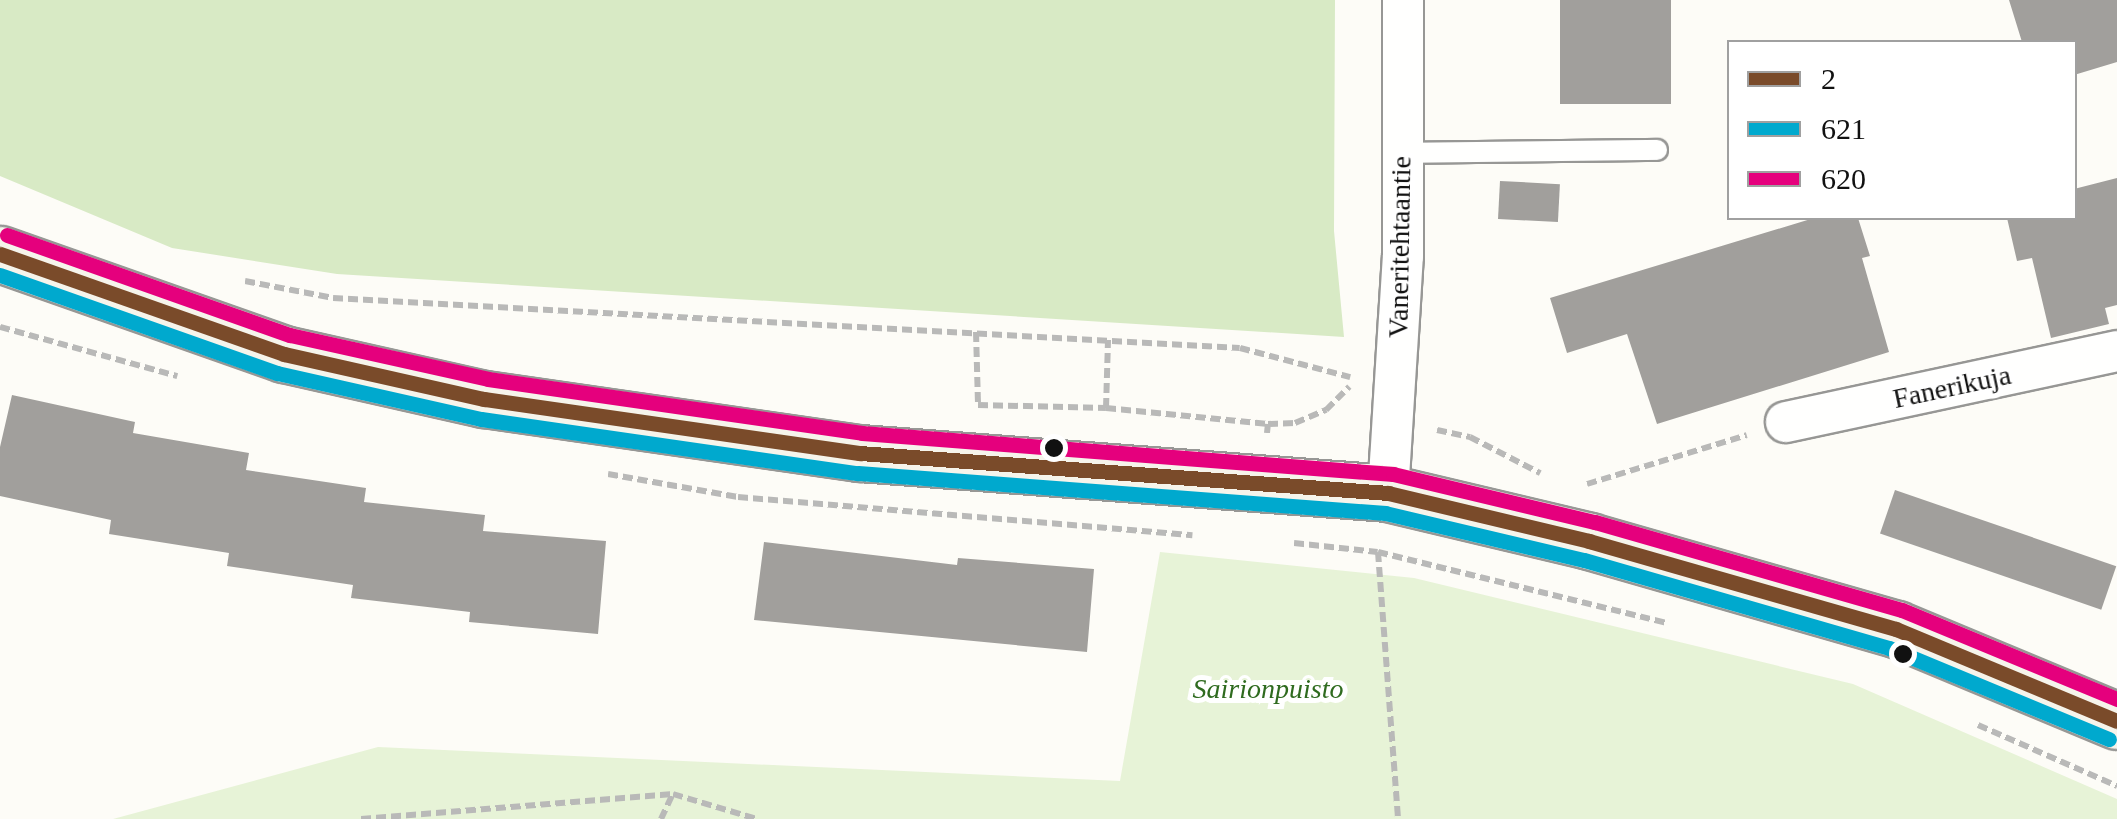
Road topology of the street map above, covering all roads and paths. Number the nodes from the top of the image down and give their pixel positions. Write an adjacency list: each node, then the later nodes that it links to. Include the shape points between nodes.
1 (1402, 0): 3 (street, Vaneritehtaantie)
2 (1657, 150): 3 (lane)
3 (1402, 153): 12 (street, Vaneritehtaantie)
4 (0, 254): 18 (main road, via 284,354 484,399 860,454)
5 (228, 277): 7 (path, via 333,298)
6 (0, 327): 10 (path)
7 (976, 332): 8 (path); 11 (path, via 978,405)
8 (1108, 340): 11 (path); 12 (path, via 1240,348 1292,359 1356,379)
9 (2117, 351): 13 (street, Fanerikuja)
10 (181, 377)
11 (1106, 408): 14 (path)
12 (1396, 412): 16 (path, via 1435,430 1470,436); 18 (street, Vaneritehtaantie)
13 (1786, 422): 17 (path, via 1629,475)
14 (1268, 424)
15 (602, 473): 19 (path, via 738,497)
16 (1553, 480)
17 (1568, 488)
18 (1388, 493): 24 (main road, via 1589,541 1896,629)
19 (1205, 536)
20 (1281, 541): 21 (path)
21 (1378, 552): 22 (path); 30 (path)
22 (1679, 626)
23 (1960, 716): 25 (path)
24 (2117, 721)
25 (2117, 786)
26 (673, 794): 27 (path); 28 (path); 29 (path)
27 (361, 819)
28 (662, 819)
29 (757, 819)
30 (1398, 819)

